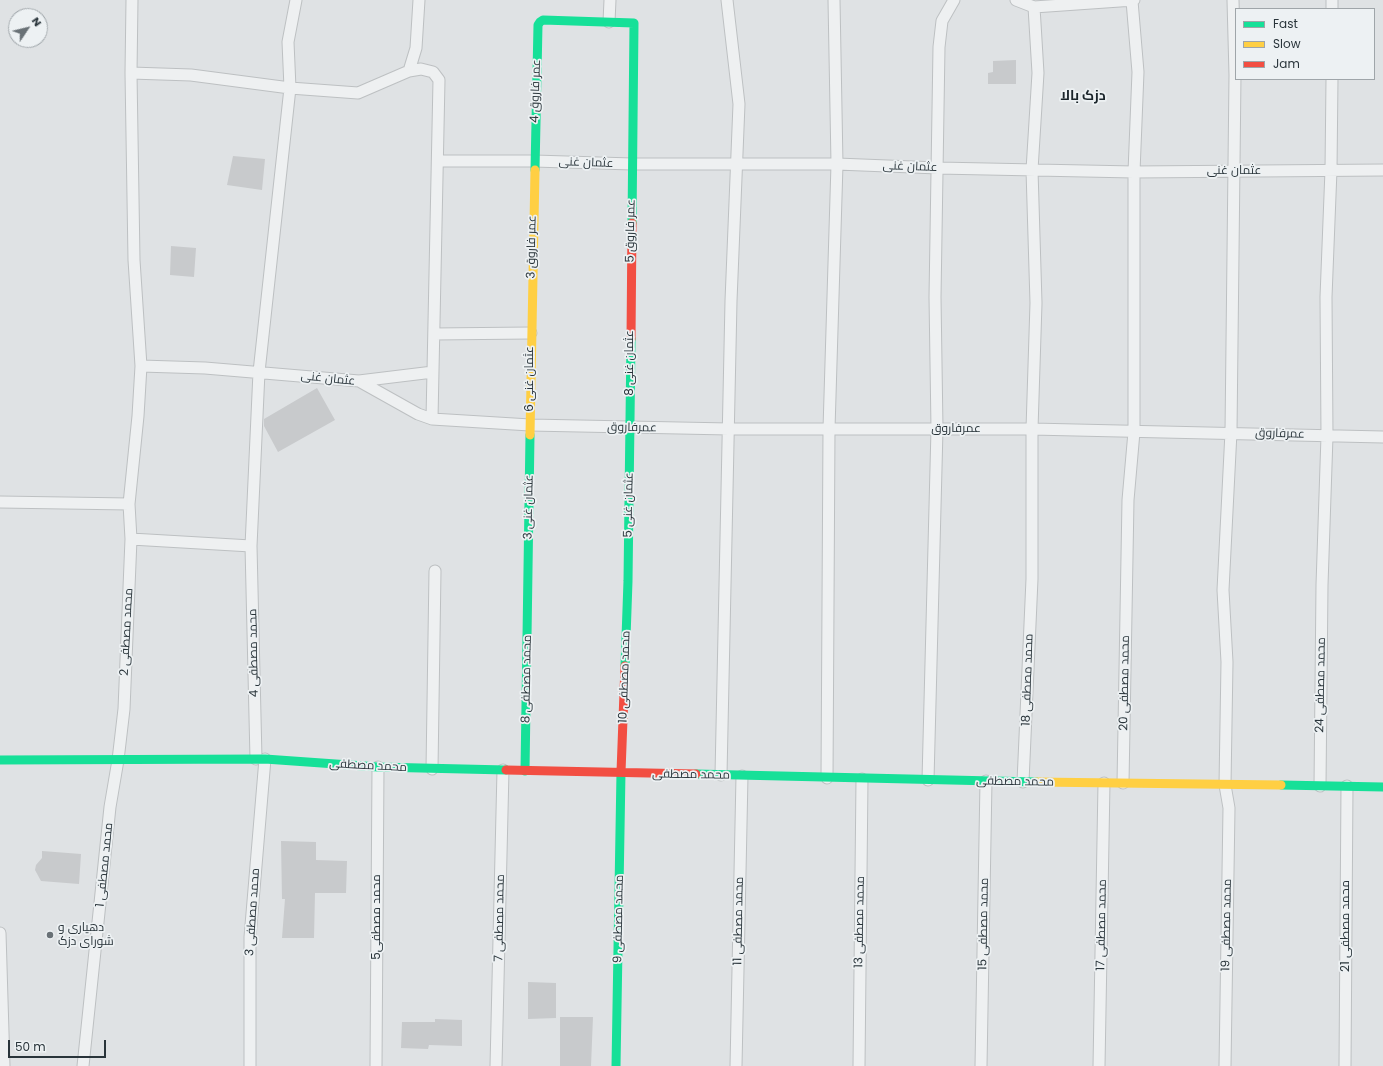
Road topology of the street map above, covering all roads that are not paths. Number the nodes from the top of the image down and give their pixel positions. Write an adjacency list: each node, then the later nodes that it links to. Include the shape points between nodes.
1 (132, 0): 15 (street, محمد مصطفی 2)
2 (296, 0): 17 (street, محمد مصطفی 4, via 288,42)
3 (419, 0): 14 (street, via 416,48)
4 (610, 0): 13 (street)
5 (727, 0): 21 (street, via 739,104)
6 (835, 0): 22 (street)
7 (954, 0): 23 (street, via 942,21 939,47)
8 (1016, 0): 12 (street)
9 (1233, 0): 27 (street, محمد مصطفی 19)
10 (1133, 1): 11 (street); 28 (street, محمد مصطفی 20, via 1138,72)
11 (1078, 2): 12 (street)
12 (1034, 7): 24 (street, محمد مصطفی 18, via 1038,73)
13 (609, 22): 19 (street, عمر فاروق 4, via 540,22); 20 (street, عمر فاروق 5, via 634,23)
14 (409, 71): 17 (street, via 358,93); 18 (street, via 421,69 432,72 439,80)
15 (131, 73): 17 (street, via 191,75); 32 (street, محمد مصطفی 2, via 134,260)
16 (1332, 83): 25 (street, محمد مصطفی 24)
17 (290, 88): 33 (street, محمد مصطفی 4)
18 (438, 161): 19 (street, عثمان غنی); 31 (street)
19 (534, 161): 20 (street, عثمان غنی); 30 (street, عمر فاروق 3)
20 (632, 164): 21 (street, عثمان غنی); 29 (street, عمر فاروق 5)
21 (736, 164): 22 (street, عثمان غنی); 39 (street)
22 (838, 164): 23 (street, عثمان غنی); 40 (street)
23 (938, 168): 24 (street, عثمان غنی); 41 (street, via 934,298)
24 (1032, 170): 28 (street, عثمان غنی); 42 (street, محمد مصطفی 18, via 1036,303)
25 (1331, 170): 26 (street, عثمان غنی); 27 (street, عثمان غنی); 45 (street, محمد مصطفی 24, via 1326,297)
26 (1383, 170)
27 (1234, 171): 28 (street, عثمان غنی); 44 (street, محمد مصطفی 19)
28 (1134, 172): 43 (street, محمد مصطفی 20)
29 (630, 298): 38 (street, عثمان غنی 8)
30 (530, 333): 31 (street); 37 (street, عثمان غنی 6)
31 (434, 334): 34 (street)
32 (141, 366): 33 (street, عثمان غنی); 48 (street, محمد مصطفی 2)
33 (259, 372): 35 (street, عثمان غنی); 50 (street, محمد مصطفی 4)
34 (433, 372): 35 (street); 36 (street)
35 (360, 381): 36 (street, عثمان غنی, via 418,414)
36 (432, 419): 37 (street, عثمان غنی)
37 (530, 425): 38 (street, عمرفاروق); 53 (street, عثمان غنی 3)
38 (630, 428): 39 (street, عمرفاروق); 52 (street, عثمان غنی 5)
39 (729, 429): 40 (street, عمرفاروق); 62 (street)
40 (829, 429): 41 (street, عمرفاروق); 64 (street)
41 (937, 429): 42 (street, عمرفاروق); 66 (street)
42 (1032, 429): 43 (street, عمرفاروق); 68 (street, محمد مصطفی 18, via 1032,579)
43 (1134, 432): 44 (street, عمرفاروق); 70 (street, محمد مصطفی 20, via 1128,500)
44 (1231, 432): 45 (street, عمرفاروق); 71 (street, محمد مصطفی 19, via 1223,590 1227,662)
45 (1327, 436): 46 (street, عمرفاروق); 72 (street, محمد مصطفی 24, via 1322,585)
46 (1383, 437)
47 (0, 502): 48 (street)
48 (129, 504): 49 (street, محمد مصطفی 2)
49 (131, 539): 50 (street); 56 (street, محمد مصطفی 2, via 124,709)
50 (251, 546): 54 (street, محمد مصطفی 4)
51 (435, 571): 58 (street)
52 (628, 581): 61 (street, محمد مصطفی 10)
53 (528, 588): 60 (street, محمد مصطفی 8)
54 (260, 759): 56 (street, محمد مصطفی); 57 (street, محمد مصطفی); 78 (street, محمد مصطفی 3, via 250,937)
55 (0, 760): 56 (street, محمد مصطفی)
56 (118, 760): 77 (street, محمد مصطفی 1, via 110,807)
57 (378, 767): 58 (street, محمد مصطفی); 79 (street, محمد مصطفی5)
58 (432, 769): 59 (street, محمد مصطفی)
59 (503, 770): 60 (street, محمد مصطفی); 80 (street, محمد مصطفی 7)
60 (525, 771): 61 (street, محمد مصطفی)
61 (621, 773): 62 (street, محمد مصطفی); 81 (street, محمد مصطفی 9)
62 (721, 775): 63 (street, محمد مصطفی)
63 (742, 776): 64 (street, محمد مصطفی); 82 (street, محمد مصطفی 11)
64 (827, 778): 65 (street, محمد مصطفی)
65 (862, 779): 66 (street, محمد مصطفی); 83 (street, محمد مصطفی 13)
66 (928, 780): 67 (street, محمد مصطفی)
67 (986, 781): 68 (street, محمد مصطفی); 84 (street, محمد مصطفی 15)
68 (1023, 782): 69 (street, محمد مصطفی)
69 (1104, 783): 70 (street, محمد مصطفی); 85 (street, محمد مصطفی 17)
70 (1123, 783): 71 (street, محمد مصطفی)
71 (1225, 785): 72 (street, محمد مصطفی); 86 (street, محمد مصطفی 19, via 1229,808)
72 (1320, 786): 73 (street, محمد مصطفی)
73 (1347, 786): 74 (street, محمد مصطفی); 87 (street, محمد مصطفی 21)
74 (1383, 787)
75 (0, 933): 76 (street)
76 (4, 1066)
77 (83, 1066)
78 (250, 1066)
79 (376, 1066)
80 (496, 1066)
81 (616, 1066)
82 (736, 1066)
83 (859, 1066)
84 (982, 1066)
85 (1099, 1066)
86 (1225, 1066)
87 (1345, 1066)

